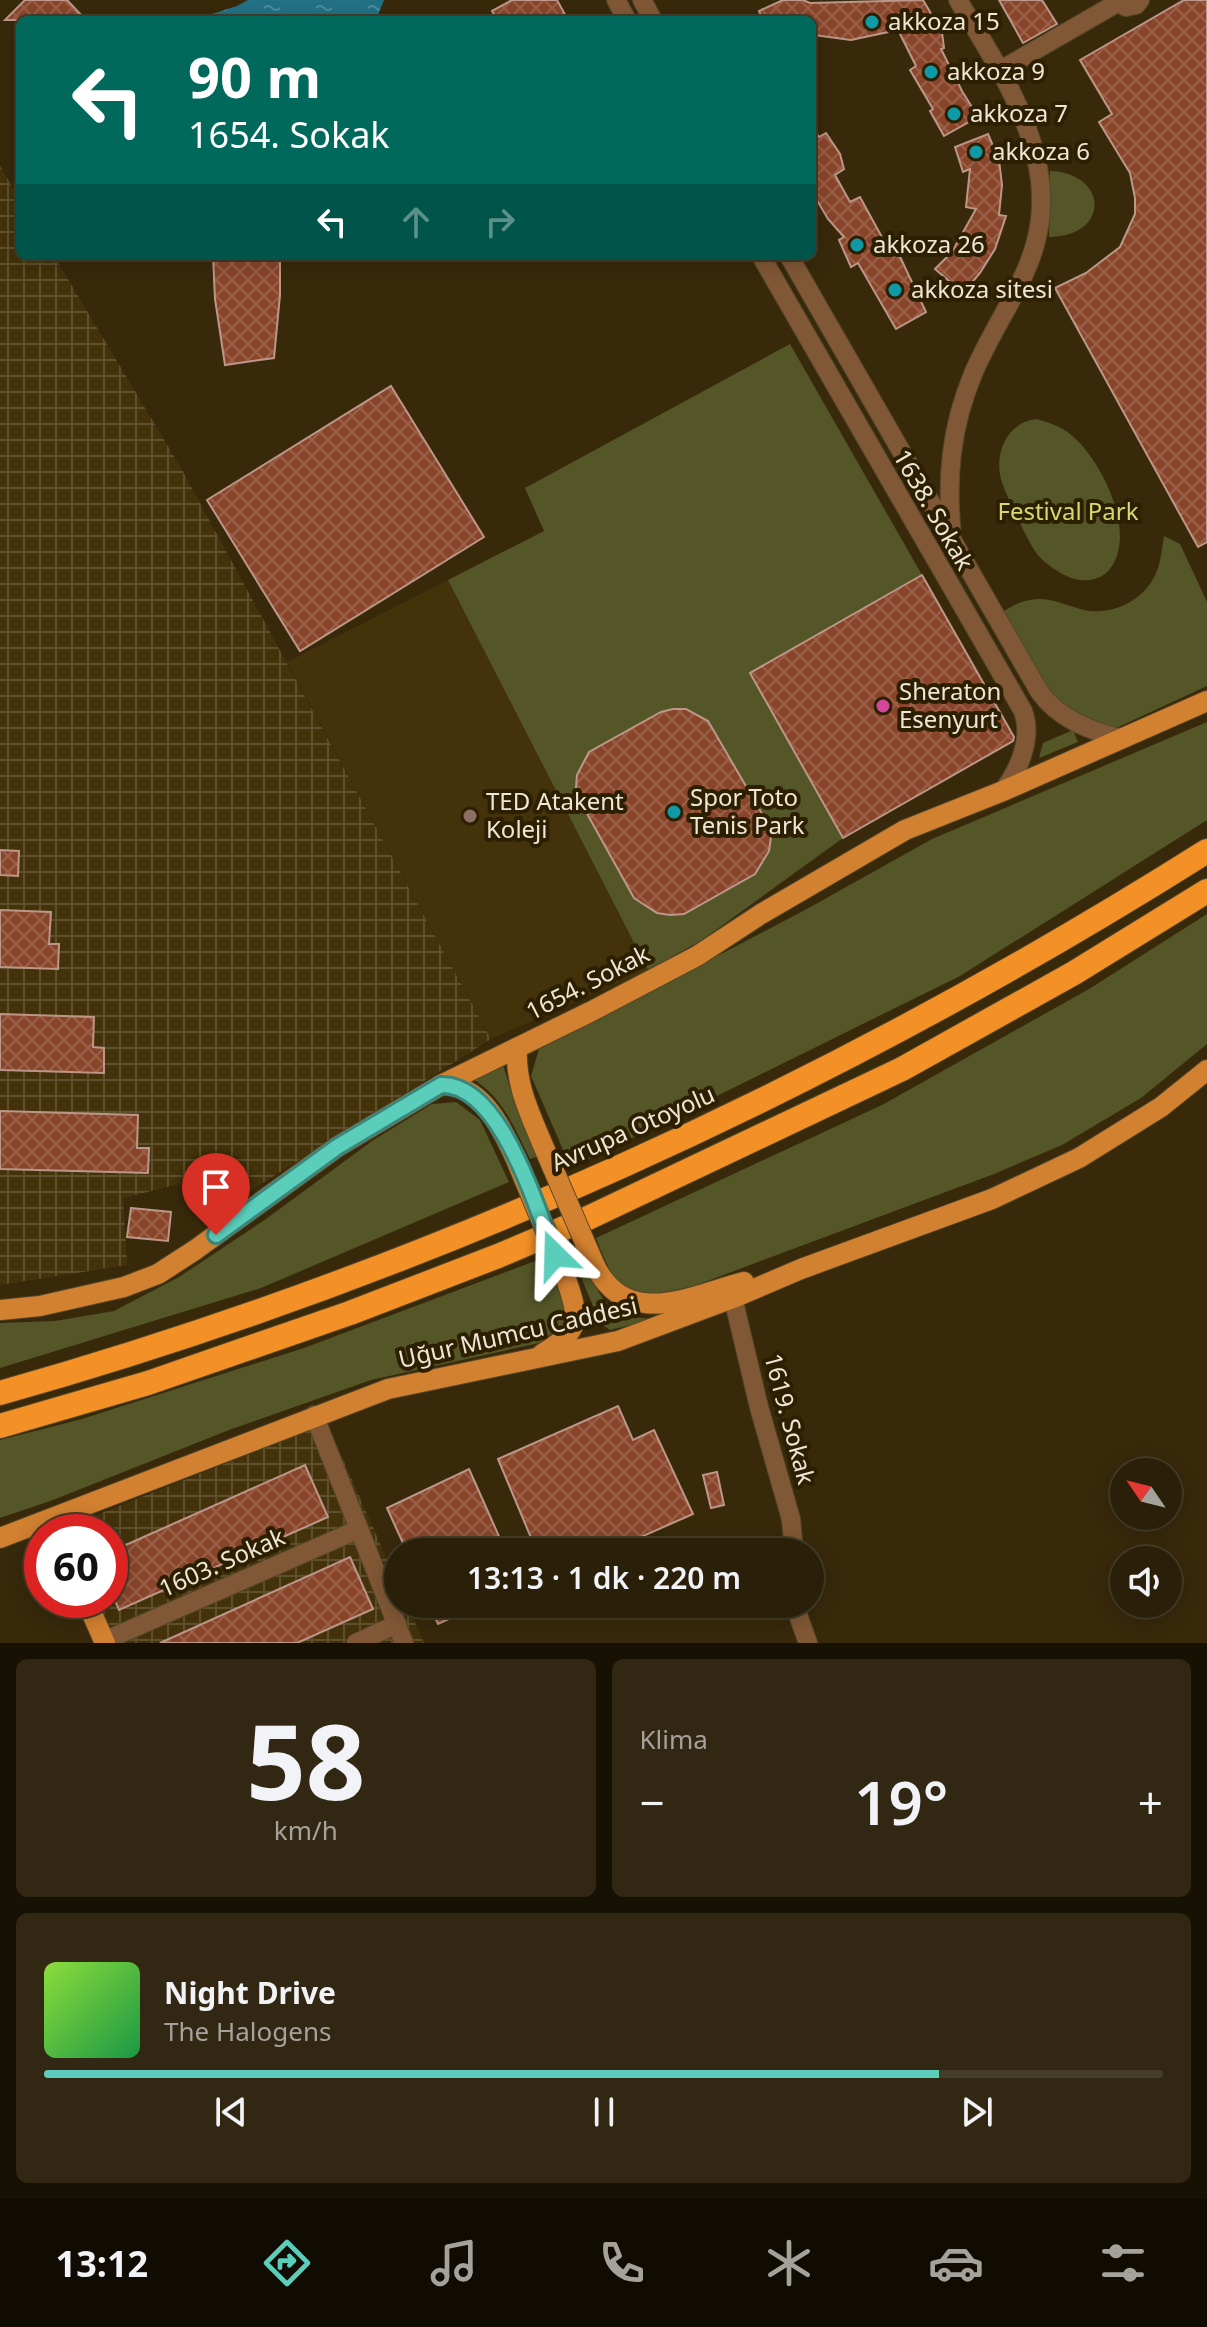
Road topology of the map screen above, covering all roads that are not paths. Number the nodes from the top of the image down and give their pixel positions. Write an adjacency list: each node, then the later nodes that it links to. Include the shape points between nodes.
1 (958, 0): 4 (street)
2 (1140, 0): 3 (street, via 1131,7)
3 (1116, 2): 4 (street)
4 (999, 71): 7 (street, via 1033,147 1039,173 1038,235 1014,299 981,355 957,423 948,483)
5 (763, 260): 10 (street, 1638. Sokak, via 1023,711 1026,739)
6 (791, 260): 7 (street, 1638. Sokak)
7 (953, 541): 9 (street, 1638. Sokak, via 1045,700 1080,724)
8 (1207, 701): 9 (main road, 1654. Sokak)
9 (1123, 739): 10 (main road, 1654. Sokak)
10 (1003, 791): 13 (main road, 1654. Sokak, via 905,830 697,956)
11 (1207, 851): 20 (highway, Avrupa Otoyolu, via 1009,971 718,1123 476,1229 326,1286)
12 (1207, 891): 22 (highway, via 902,1069 588,1218 350,1313 148,1383)
13 (517, 1048): 15 (main road, 1654. Sokak); 16 (main road, bridge, via 520,1086 542,1143 595,1266 618,1294 653,1305)
14 (1207, 1070): 16 (main road, Uğur Mumcu Caddesi, via 1161,1107 1079,1158 992,1199)
15 (441, 1085): 18 (main road, 1654. Sokak, via 337,1147 158,1274 124,1287); 19 (main road, bridge, via 456,1086 482,1102 499,1125 575,1306 574,1323 558,1344)
16 (801, 1269): 17 (main road, Uğur Mumcu Caddesi)
17 (733, 1298): 19 (main road, Uğur Mumcu Caddesi, via 618,1341); 27 (street, 1619. Sokak)
18 (0, 1310)
19 (532, 1360): 21 (main road, Uğur Mumcu Caddesi, via 388,1389)
20 (0, 1393)
21 (314, 1415): 23 (main road, Uğur Mumcu Caddesi); 24 (street)
22 (0, 1426)
23 (81, 1514)
24 (359, 1529): 30 (street); 31 (street, 1603. Sokak)
25 (24, 1533): 26 (main road, Uğur Mumcu Caddesi)
26 (0, 1538)
27 (793, 1538)
28 (94, 1618): 31 (main road)
29 (799, 1618): 34 (street)
30 (397, 1624): 32 (street); 33 (street)
31 (105, 1642)
32 (356, 1643)
33 (404, 1643)
34 (808, 1643)

